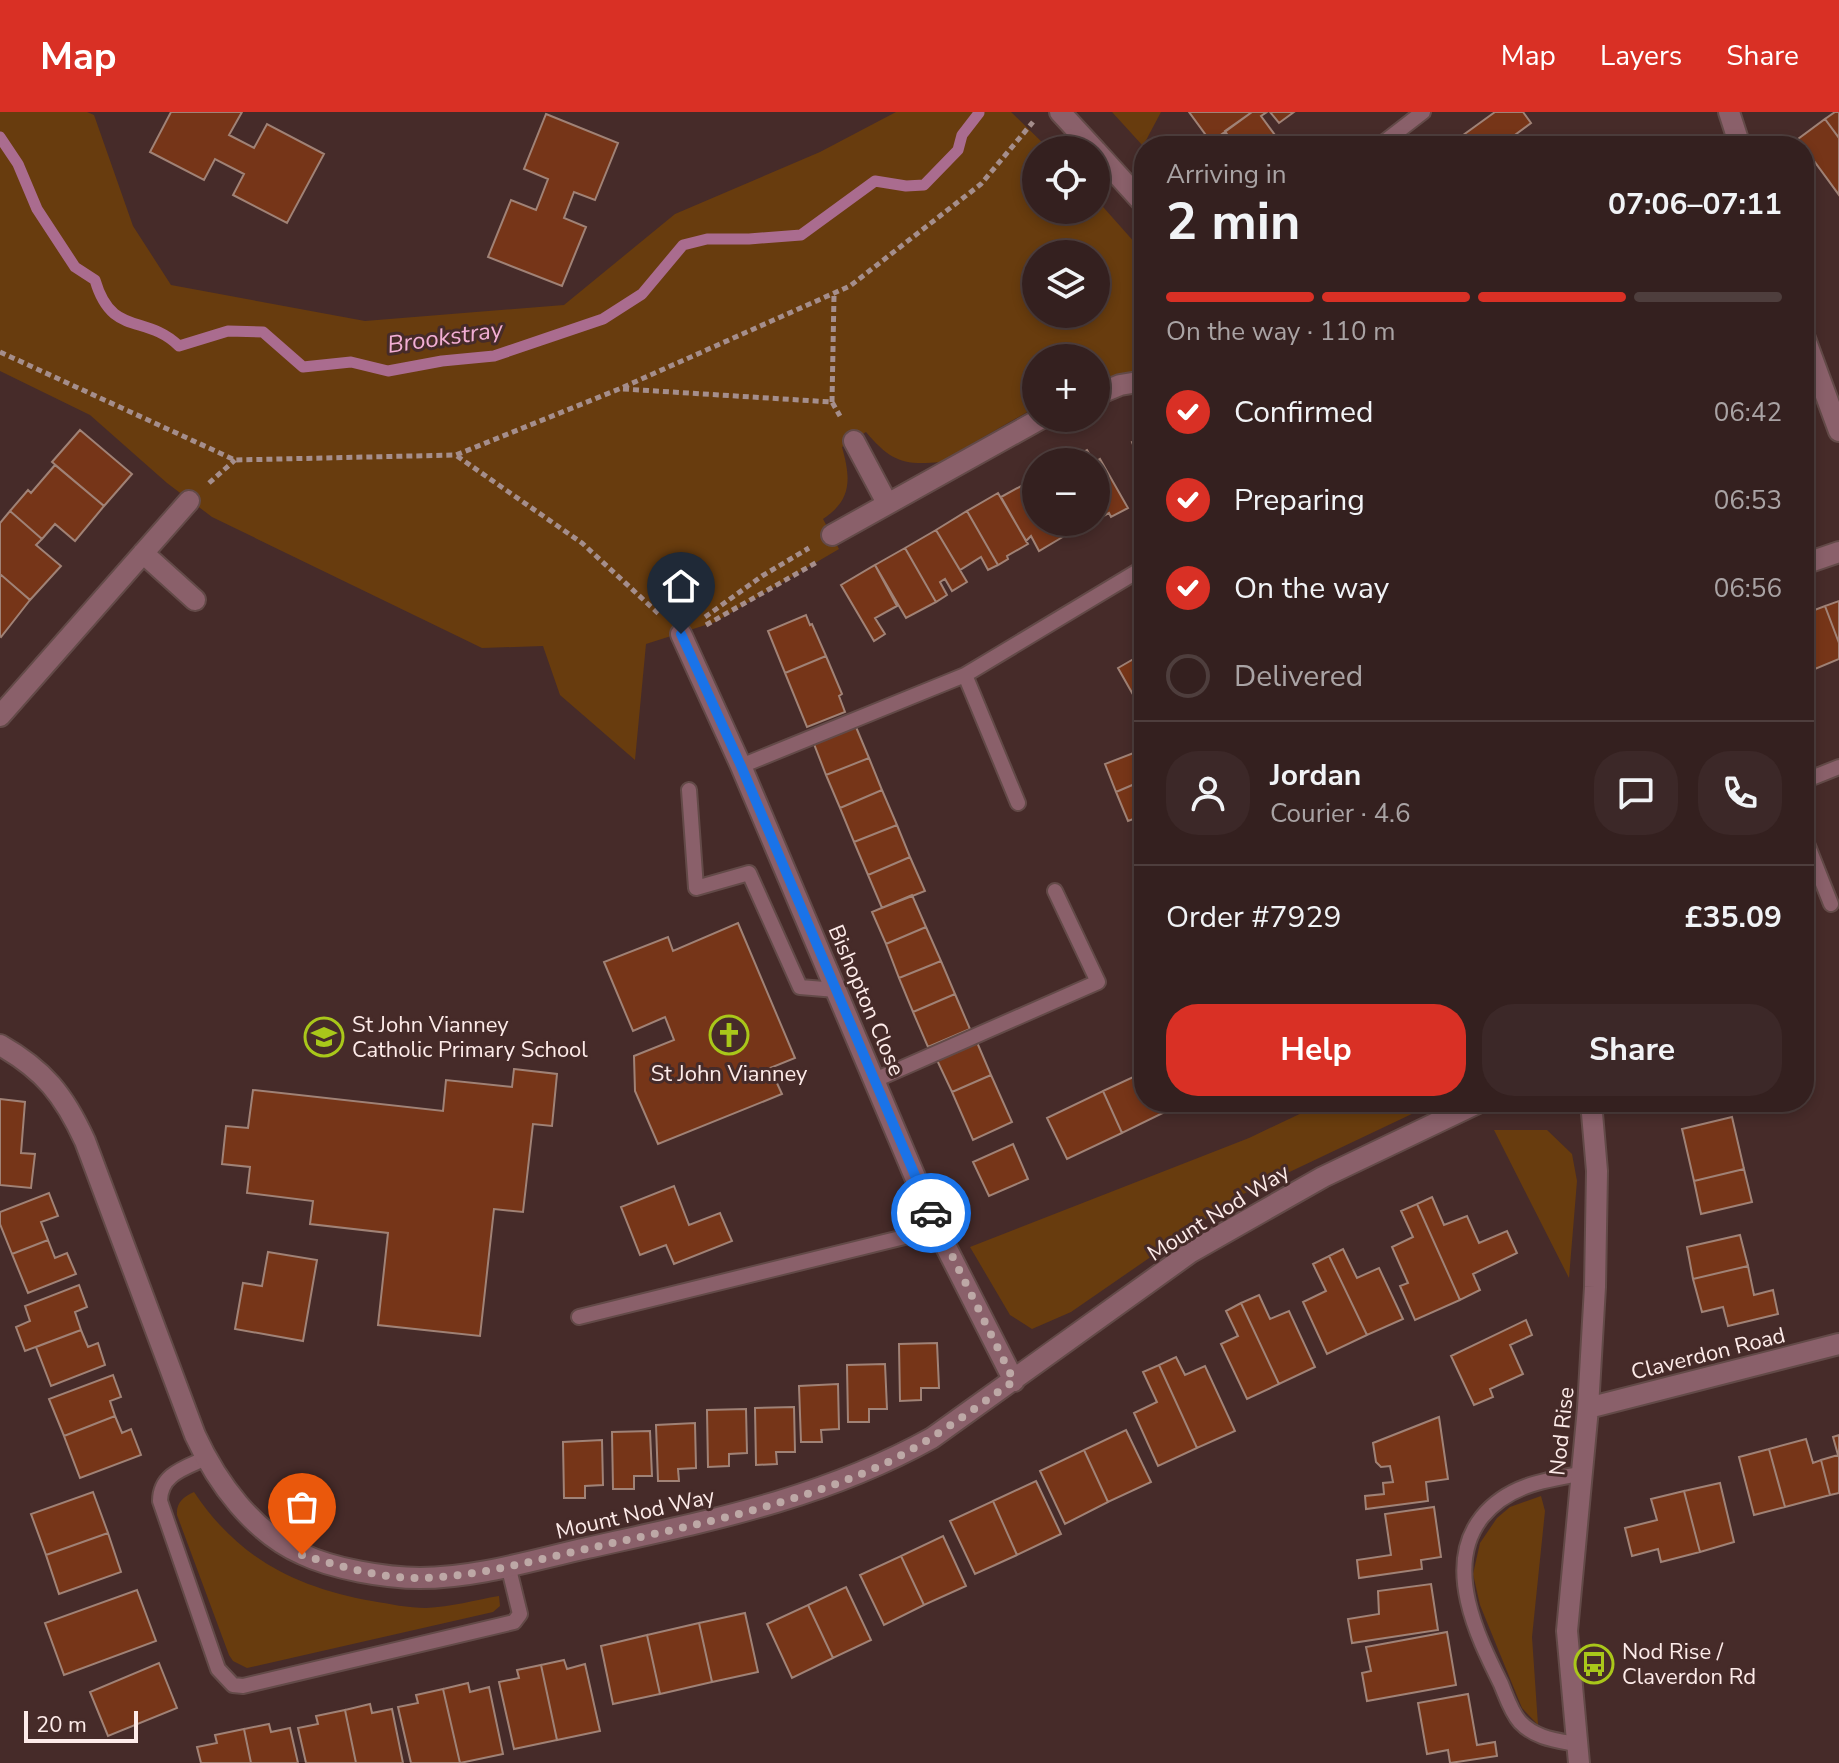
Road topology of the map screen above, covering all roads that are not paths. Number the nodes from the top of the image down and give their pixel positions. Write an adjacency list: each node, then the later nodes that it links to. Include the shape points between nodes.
1 (1060, 112): 4 (street)
2 (1423, 112): 5 (lane)
3 (1729, 112): 6 (street)
4 (1083, 136)
5 (1392, 136)
6 (1737, 136)
7 (1110, 166): 8 (street)
8 (1134, 193)
9 (1814, 367): 13 (street)
10 (1134, 383): 11 (street)
11 (1110, 389)
12 (1022, 429): 16 (street)
13 (1839, 431)
14 (854, 441): 16 (street)
15 (189, 501): 19 (street)
16 (887, 503): 17 (street)
17 (832, 535)
18 (1839, 552): 20 (street)
19 (143, 553): 22 (street); 25 (street)
20 (1814, 561)
21 (1134, 573): 24 (lane)
22 (195, 600)
23 (681, 634): 26 (street, Bishopton Close)
24 (965, 675): 26 (lane); 30 (lane)
25 (0, 716)
26 (741, 766): 34 (street, Bishopton Close)
27 (1839, 767): 28 (lane)
28 (1814, 777)
29 (689, 790): 34 (lane, via 696,888 749,873 800,987)
30 (1018, 803)
31 (1814, 861): 33 (lane)
32 (1055, 891): 36 (lane, via 1098,982)
33 (1831, 904)
34 (836, 990): 36 (street, Bishopton Close)
35 (0, 1045): 44 (street, Mount Nod Way, via 51,1083 71,1111)
36 (875, 1080): 39 (street, Bishopton Close)
37 (1459, 1112): 42 (street, Mount Nod Way, via 1233,1226)
38 (1592, 1112): 43 (street, Nod Rise, via 1597,1171)
39 (937, 1229): 40 (lane); 42 (street, Bishopton Close)
40 (579, 1317)
41 (1839, 1344): 43 (street, Claverdon Road)
42 (1014, 1381): 46 (street, Mount Nod Way, via 932,1438 846,1480 752,1510)
43 (1588, 1408): 45 (street, Nod Rise)
44 (206, 1458): 46 (street, Mount Nod Way, via 241,1507 270,1535 302,1555 420,1578); 46 (lane, via 168,1476 160,1501 218,1669 233,1685 514,1622 520,1614)
45 (1580, 1474): 47 (street, Nod Rise, via 1567,1631); 47 (lane, via 1535,1482 1506,1495 1482,1517 1467,1543 1465,1566 1465,1590 1477,1628 1518,1720 1538,1736)
46 (508, 1565)
47 (1578, 1753)

